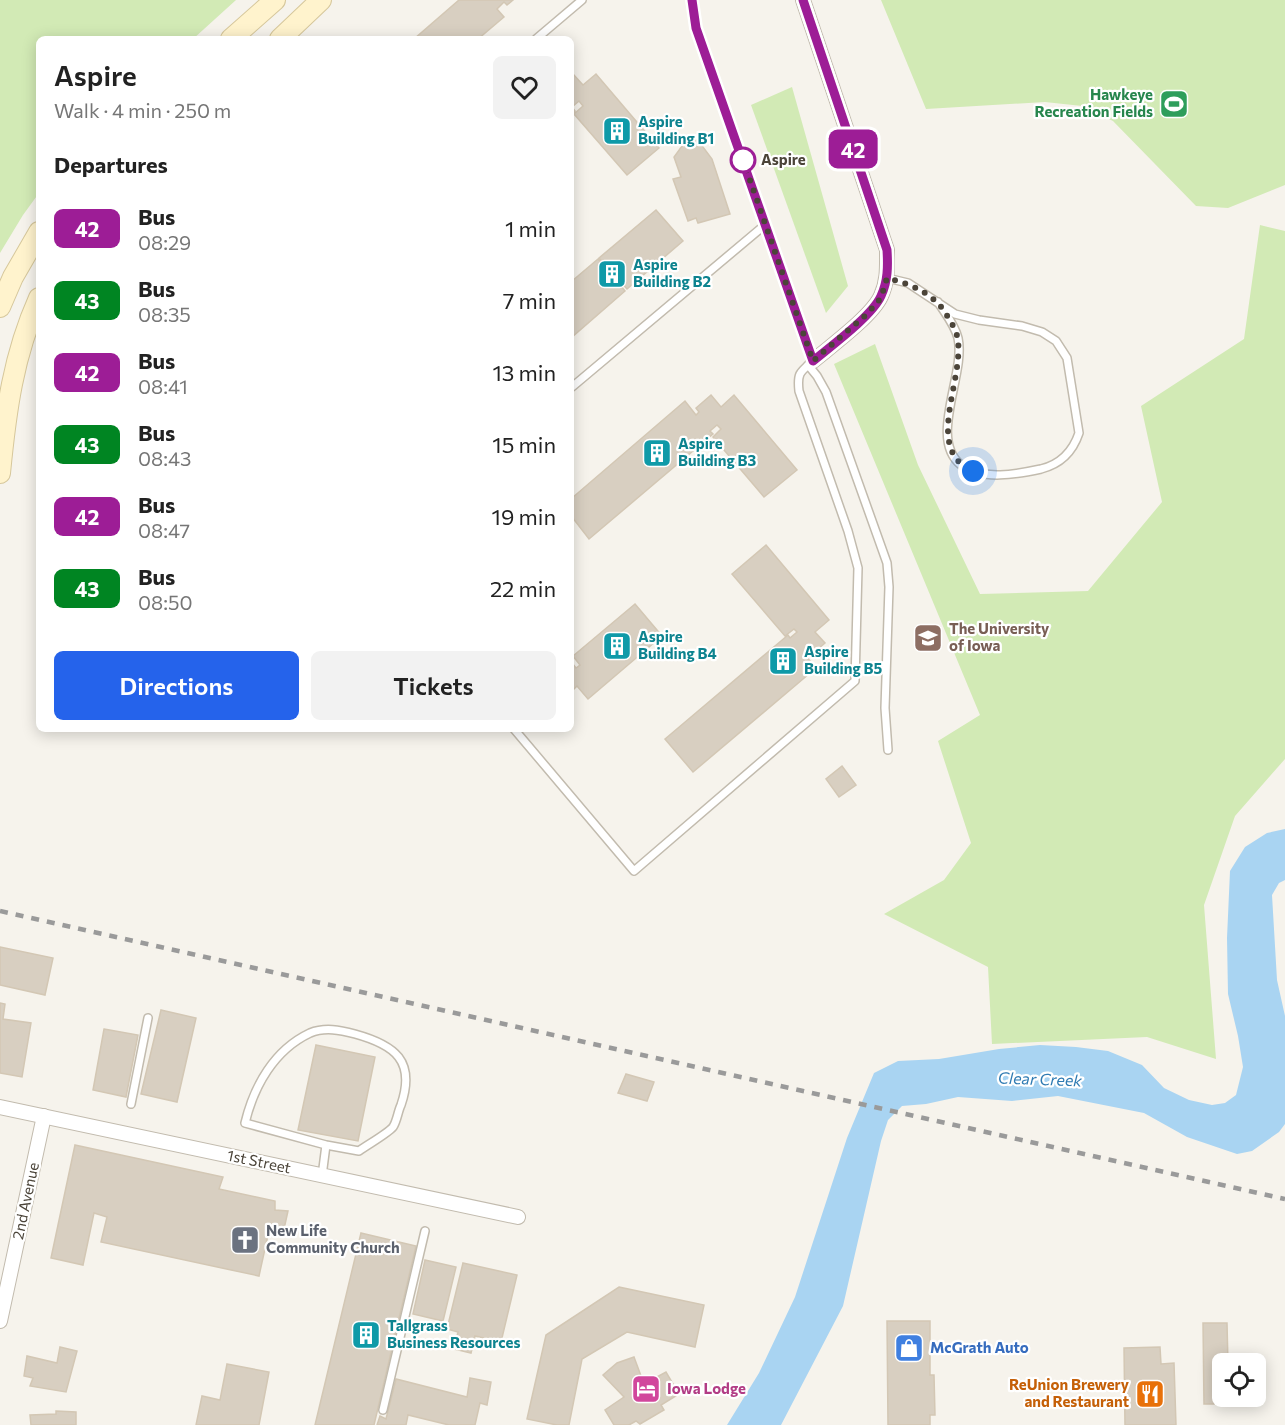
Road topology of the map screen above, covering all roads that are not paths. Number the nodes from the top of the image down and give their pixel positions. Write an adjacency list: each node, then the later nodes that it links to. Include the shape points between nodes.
1 (275, 0): 6 (main road)
2 (321, 0): 7 (main road)
3 (582, 0): 8 (lane)
4 (692, 0): 9 (lane, via 696,28)
5 (802, 0): 11 (street, via 887,250)
6 (234, 36)
7 (283, 36)
8 (540, 36)
9 (766, 224): 15 (lane); 16 (lane)
10 (36, 237): 14 (main road)
11 (887, 278): 12 (lane, via 908,283); 15 (street, via 881,298 867,314)
12 (938, 302): 12 (lane, via 958,339 959,361 947,438 957,461 973,471 998,474 1057,463 1076,443 1079,433 1067,358 1056,341 1022,326 966,318)
13 (36, 305): 17 (main road, via 13,374)
14 (0, 307)
15 (811, 363): 18 (lane, via 802,368 799,391 858,568 855,681 634,871); 19 (lane, via 826,392 886,562)
16 (574, 385)
17 (0, 473)
18 (517, 732)
19 (888, 750)
20 (148, 1018): 21 (lane)
21 (131, 1104)
22 (0, 1107): 23 (street, 1st Street)
23 (44, 1116): 25 (street, 1st Street); 28 (street, 2nd Avenue)
24 (326, 1145): 24 (lane, via 359,1151 392,1127 407,1075 398,1054 377,1040 335,1029 311,1033 285,1049 266,1071 245,1124); 25 (lane)
25 (322, 1176): 26 (street, 1st Street)
26 (518, 1217)
27 (425, 1232): 29 (lane)
28 (0, 1321)
29 (383, 1410)

